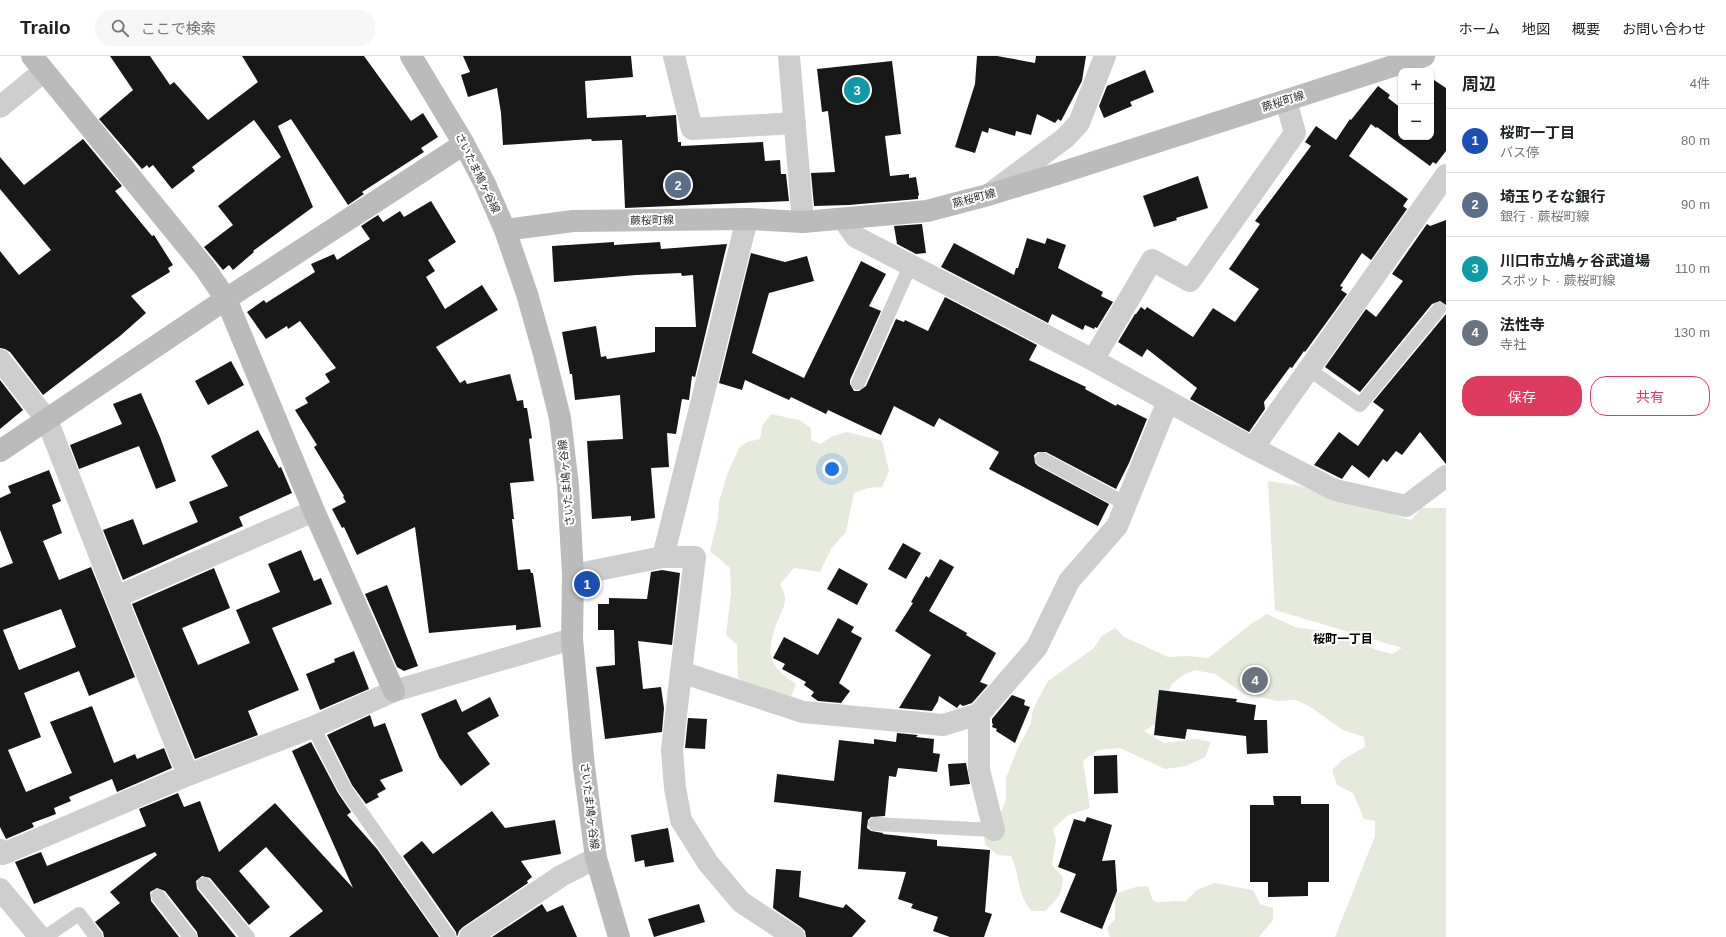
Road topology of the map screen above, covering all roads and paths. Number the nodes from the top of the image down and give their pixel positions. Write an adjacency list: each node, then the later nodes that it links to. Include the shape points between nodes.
1 (411, 56): 10 (main road, さいたま鳩ヶ谷線)
2 (674, 56): 9 (street, via 692,129)
3 (789, 56): 9 (street)
4 (1105, 56): 12 (street, via 1079,123 1065,138)
5 (1424, 56): 7 (main road, 蕨桜町線)
6 (38, 64): 8 (street); 18 (main road, via 204,266)
7 (1286, 101): 12 (main road, 蕨桜町線); 21 (street, via 1295,133 1190,281 1152,260)
8 (0, 107)
9 (795, 123): 15 (street)
10 (464, 144): 16 (main road, さいたま鳩ヶ谷線); 18 (main road)
11 (1446, 175): 22 (street)
12 (988, 195): 14 (main road, 蕨桜町線, via 927,211)
13 (747, 219): 15 (main road, 蕨桜町線); 16 (main road, 蕨桜町線, via 573,221); 32 (street)
14 (843, 219): 15 (main road, 蕨桜町線); 17 (street, via 856,236)
15 (803, 222)
16 (505, 230): 33 (main road, さいたま鳩ヶ谷線, via 527,294 560,418 568,486)
17 (910, 266): 21 (street); 23 (lane)
18 (226, 299): 25 (main road); 31 (main road)
19 (1439, 309): 22 (lane, via 1360,405)
20 (0, 360): 25 (street)
21 (1093, 360): 24 (street)
22 (1308, 369): 26 (street)
23 (858, 383)
24 (1168, 401): 26 (street); 30 (street)
25 (47, 420): 27 (main road); 34 (street)
26 (1253, 448): 29 (street, via 1335,490 1406,506)
27 (0, 451)
28 (1042, 459): 30 (lane)
29 (1446, 476)
30 (1126, 504): 38 (street, via 1117,526 1069,581 1037,647)
31 (314, 511): 34 (street); 37 (main road)
32 (663, 557): 33 (street); 36 (street, via 695,557)
33 (572, 575): 35 (main road, さいたま鳩ヶ谷線)
34 (116, 597): 40 (street)
35 (572, 639): 37 (street); 44 (main road, さいたま鳩ヶ谷線, via 584,767)
36 (681, 672): 38 (street, via 803,712 943,725); 56 (street, via 672,750 674,788 681,820 708,863 741,902)
37 (394, 691): 39 (street)
38 (979, 714): 42 (street, via 980,770)
39 (313, 727): 40 (street); 53 (lane, via 345,789)
40 (188, 775): 43 (street, via 3,854)
41 (875, 824): 42 (lane)
42 (994, 830)
43 (0, 850)
44 (596, 858): 54 (street, via 561,876); 55 (main road, さいたま鳩ヶ谷線)
45 (204, 884): 52 (lane)
46 (0, 889): 48 (street)
47 (158, 896): 51 (lane)
48 (40, 937)
49 (45, 937): 50 (lane, via 79,914)
50 (96, 937)
51 (190, 937)
52 (248, 937)
53 (449, 937)
54 (470, 937)
55 (619, 937)
56 (794, 937)

